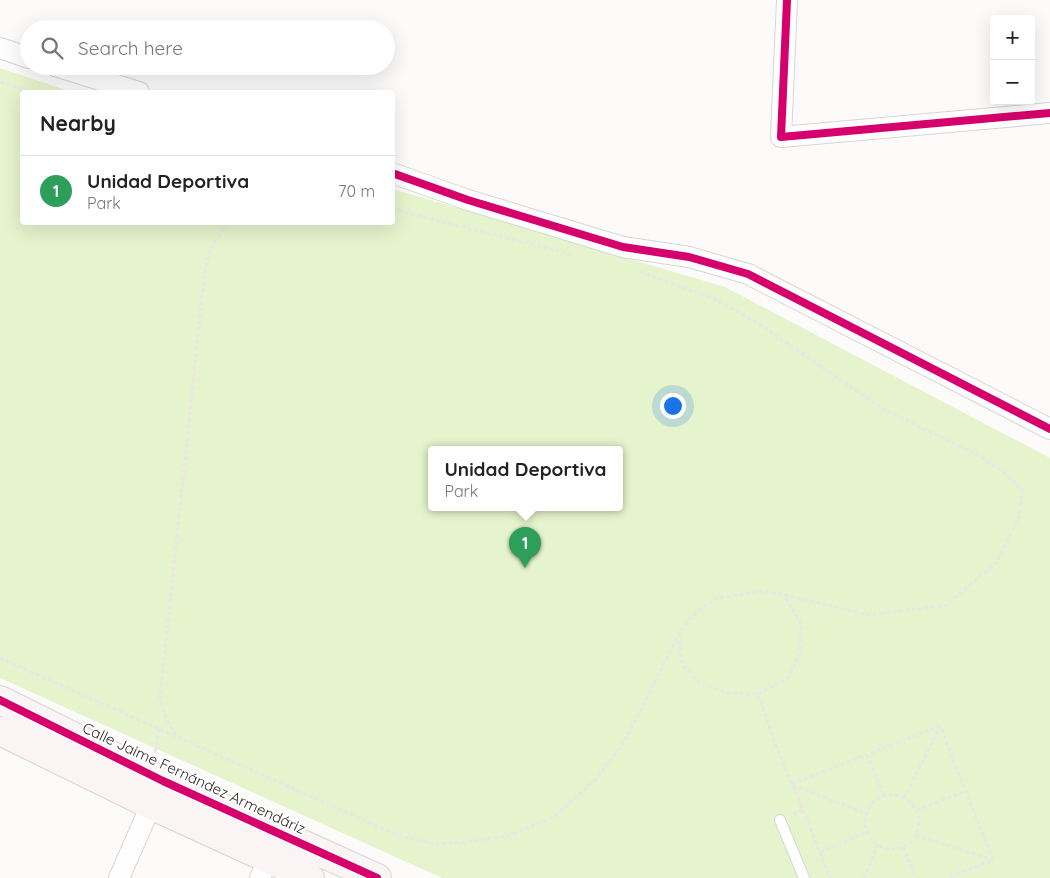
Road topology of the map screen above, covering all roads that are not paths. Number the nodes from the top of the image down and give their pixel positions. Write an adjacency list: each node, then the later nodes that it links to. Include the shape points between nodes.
1 (787, 0): 6 (street, via 781,137)
2 (0, 48): 3 (street)
3 (20, 55)
4 (84, 75): 5 (street)
5 (133, 90)
6 (1050, 113)
7 (395, 174): 8 (street, via 468,200 623,246 689,257 748,274)
8 (1050, 429)
9 (0, 700): 11 (street, Calle Jaime Fernández Armendáriz)
10 (0, 732): 12 (street)
11 (163, 781): 12 (street); 17 (street, Calle Jaime Fernández Armendáriz)
12 (151, 805): 14 (street); 15 (street)
13 (780, 820): 18 (lane)
14 (264, 868): 16 (street)
15 (119, 878)
16 (310, 878)
17 (377, 878)
18 (804, 878)

